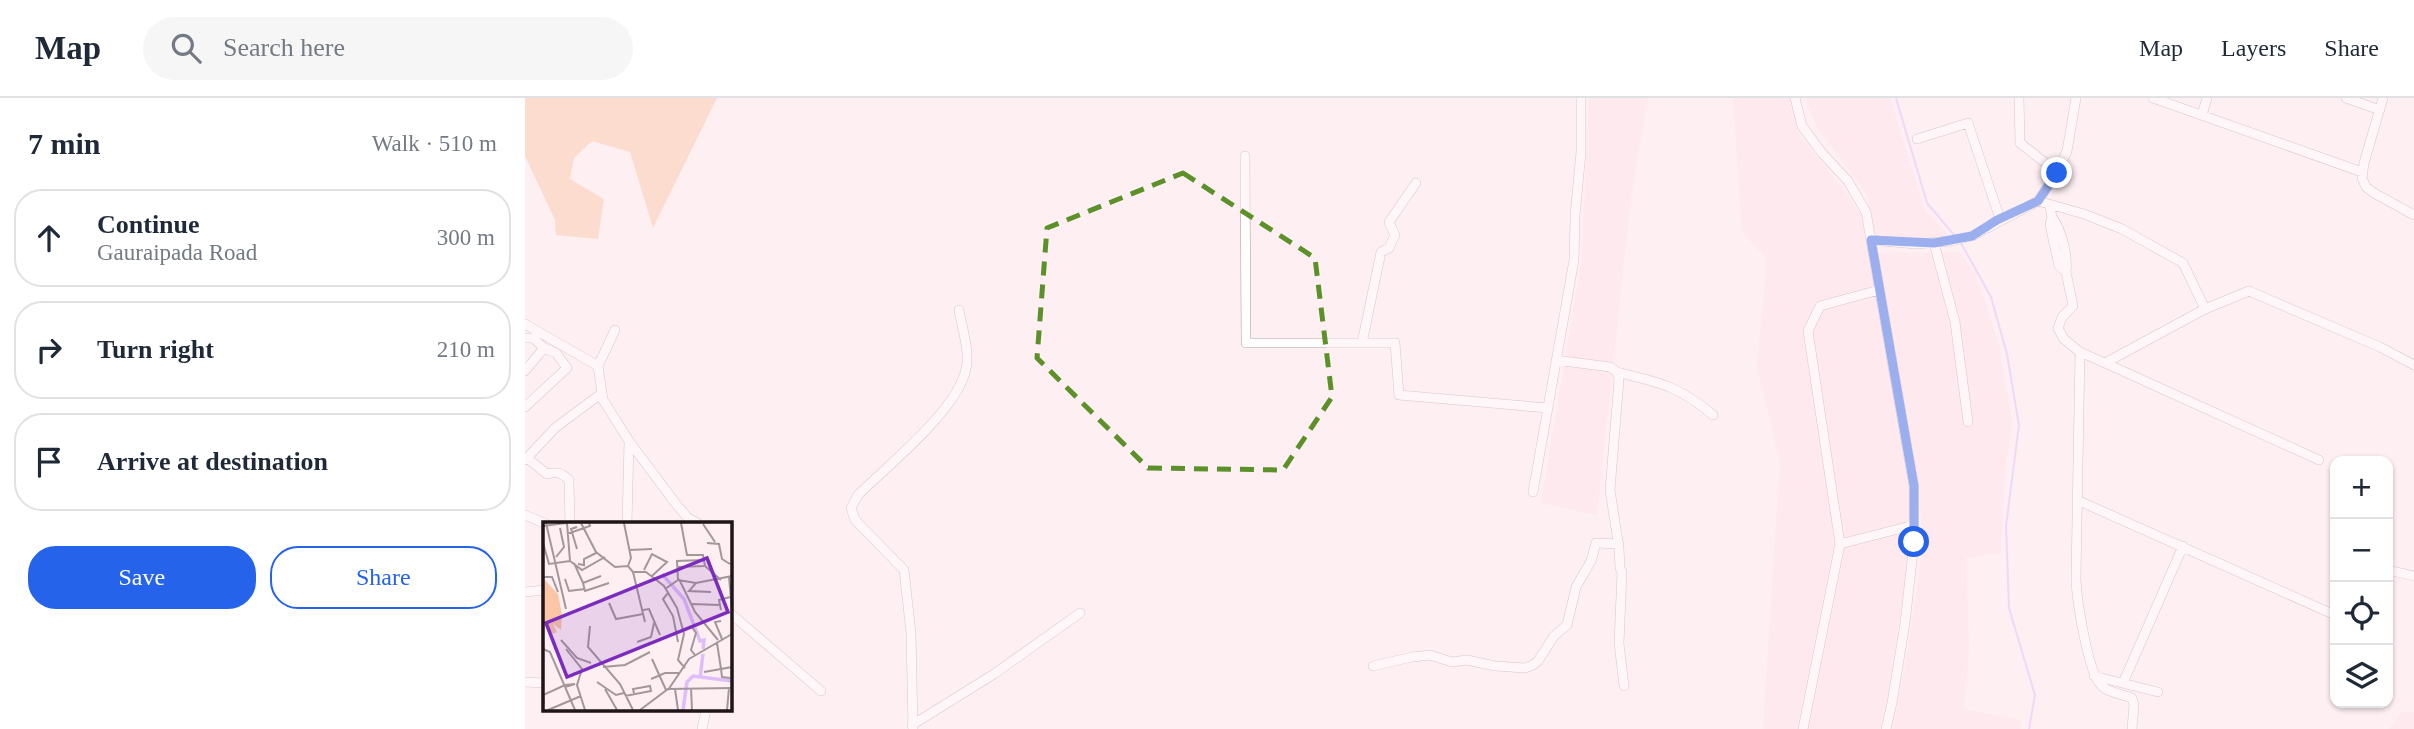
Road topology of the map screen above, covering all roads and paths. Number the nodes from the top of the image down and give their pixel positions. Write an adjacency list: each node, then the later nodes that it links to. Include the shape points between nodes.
1 (1581, 98): 31 (street, via 1574,260)
2 (1795, 98): 20 (street, via 1802,126 1848,181 1866,212)
3 (2019, 98): 14 (street, via 2020,143)
4 (2076, 98): 14 (street, via 2067,152)
5 (2153, 98): 10 (street)
6 (2207, 98): 10 (street)
7 (2346, 98): 9 (street)
8 (2383, 98): 9 (street)
9 (2380, 110): 13 (street)
10 (2202, 115): 13 (street)
11 (1917, 139): 19 (street, via 1968,124)
12 (1245, 156): 28 (street, via 1246,343)
13 (2362, 172): 18 (street, via 2366,187)
14 (2057, 173): 16 (street)
15 (1416, 183): 28 (street, via 1389,222 1395,235 1389,248 1381,252)
16 (2038, 201): 17 (street); 19 (street)
17 (2049, 204): 23 (street, via 2122,229 2183,262); 30 (street, via 2059,266 2066,272 2073,306 2058,328)
18 (2414, 215)
19 (2000, 219): 21 (street, via 1972,236)
20 (1871, 240): 21 (street); 22 (street)
21 (1934, 243): 41 (street, via 1955,321)
22 (1879, 290): 52 (street, via 1914,486); 54 (street, via 1819,306 1808,331)
23 (2205, 309): 32 (street); 33 (street, via 2249,291)
24 (959, 310): 71 (street, via 966,369 958,386 943,412 857,495 851,508 855,520 904,570 911,633)
25 (525, 324): 34 (street)
26 (615, 330): 34 (street)
27 (525, 338): 29 (street, via 533,338)
28 (1362, 343): 39 (street, via 1395,343 1399,395)
29 (544, 348): 35 (street); 38 (street, via 556,353 568,368)
30 (2080, 352): 32 (street); 46 (street)
31 (1556, 360): 36 (street, via 1610,367); 39 (street)
32 (2105, 363): 44 (street)
33 (2414, 365)
34 (598, 366): 37 (street)
35 (525, 371)
36 (1617, 372): 40 (street, via 1689,395); 53 (street, via 1610,490)
37 (602, 393): 42 (street); 43 (street, via 555,428)
38 (525, 407)
39 (1548, 408): 45 (street)
40 (1713, 415)
41 (1968, 422)
42 (629, 441): 49 (street); 50 (street, via 676,504)
43 (526, 459): 48 (street, via 547,474 563,474 569,480)
44 (2319, 460)
45 (1533, 492)
46 (2077, 500): 55 (street); 64 (street, via 2076,588)
47 (525, 515): 51 (street)
48 (570, 522)
49 (627, 522)
50 (695, 522)
51 (543, 523)
52 (1914, 525): 54 (street); 73 (street, via 1905,623)
53 (1619, 544): 63 (street, via 1596,543 1576,587 1567,625 1553,636 1532,666 1452,662 1430,655); 68 (street)
54 (1840, 544): 72 (street)
55 (2183, 545): 61 (street); 67 (street)
56 (2393, 571): 57 (street)
57 (2414, 576)
58 (525, 592): 59 (street)
59 (543, 592)
60 (1080, 612): 71 (street)
61 (2330, 613)
62 (731, 614): 69 (street)
63 (1373, 666)
64 (2094, 676): 67 (street); 74 (street, via 2104,688 2133,700)
65 (525, 682): 66 (street)
66 (543, 683)
67 (2123, 683): 70 (street)
68 (1624, 686)
69 (821, 691)
70 (2158, 692)
71 (912, 727)
72 (1803, 729)
73 (1886, 729)
74 (2132, 729)

